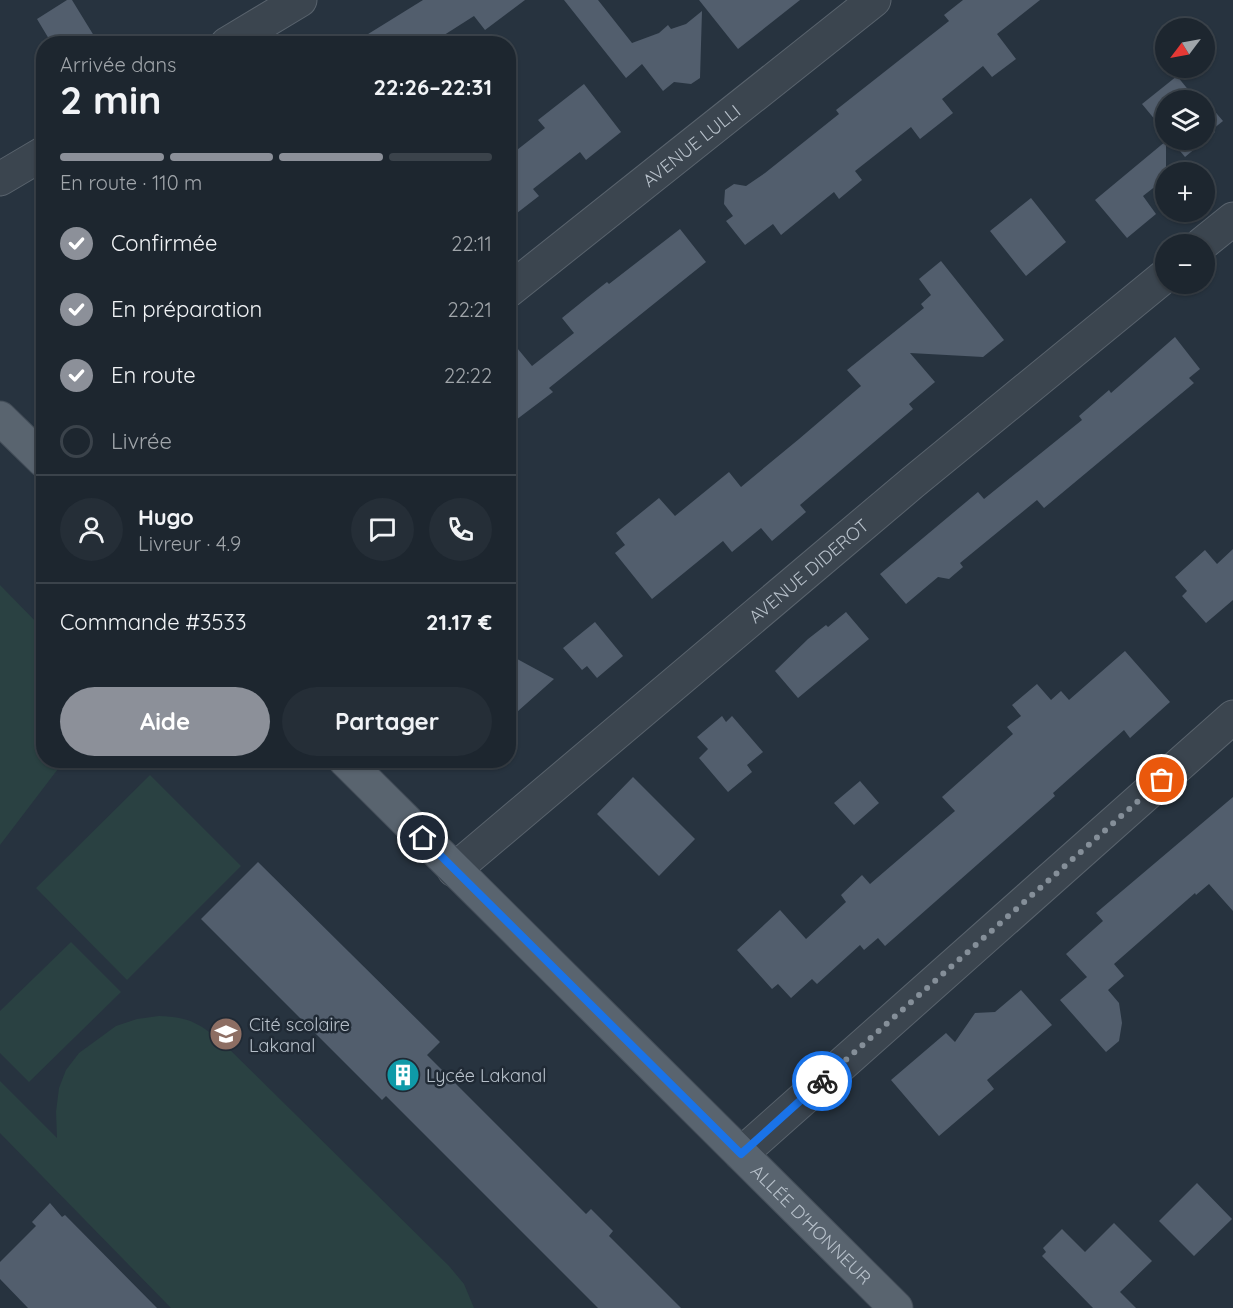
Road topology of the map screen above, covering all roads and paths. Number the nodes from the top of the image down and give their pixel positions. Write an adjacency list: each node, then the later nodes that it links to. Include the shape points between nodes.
1 (300, 0): 3 (street)
2 (874, 0): 9 (street, AVENUE LULLI)
3 (240, 36)
4 (36, 158): 5 (street)
5 (0, 179)
6 (1233, 219): 7 (street)
7 (1214, 234)
8 (1155, 284): 14 (street, AVENUE DIDEROT, via 894,498)
9 (516, 285)
10 (0, 418): 11 (main road)
11 (36, 453)
12 (1233, 717): 15 (street)
13 (353, 768): 14 (main road, ALLÉE D'HONNEUR)
14 (454, 870): 15 (main road, ALLÉE D'HONNEUR)
15 (741, 1154): 16 (main road, ALLÉE D'HONNEUR)
16 (896, 1308)

